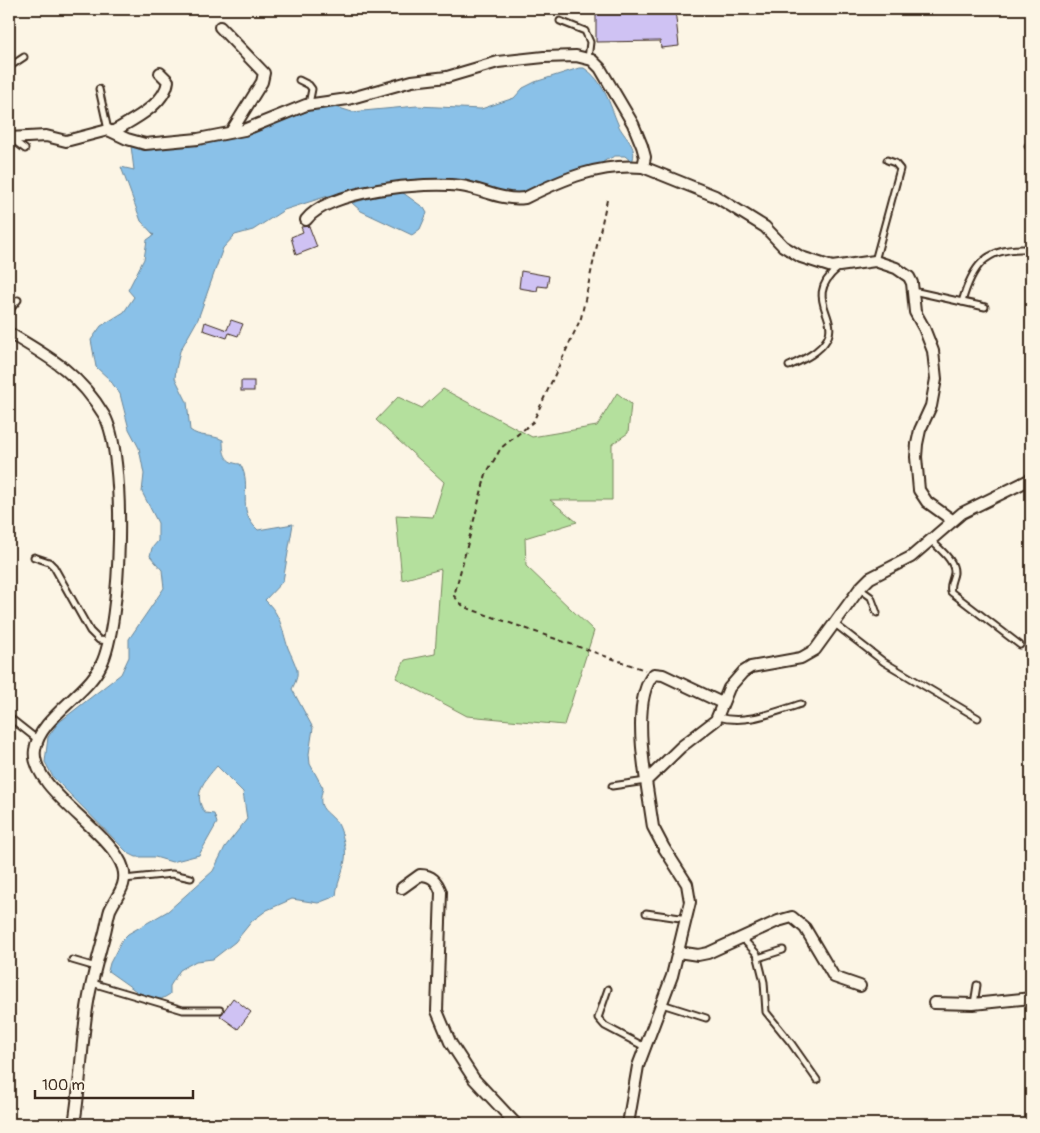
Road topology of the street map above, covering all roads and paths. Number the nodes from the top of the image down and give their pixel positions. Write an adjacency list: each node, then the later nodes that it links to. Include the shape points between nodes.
1 (560, 21): 4 (lane, via 585,31 590,42)
2 (220, 28): 11 (street, via 264,73 262,82)
3 (24, 57): 5 (lane)
4 (588, 59): 9 (street, via 544,57 498,62 448,77 412,81 348,99); 15 (street, via 612,84 633,124 644,152)
5 (9, 67)
6 (160, 74): 10 (street, via 168,81 157,101 149,110)
7 (298, 80): 9 (lane, via 312,89)
8 (99, 89): 10 (lane)
9 (309, 104): 11 (street, via 250,129)
10 (111, 131): 11 (street, via 145,144); 12 (street, via 66,141 46,136)
11 (232, 132)
12 (10, 138): 13 (lane)
13 (25, 149)
14 (887, 160): 19 (lane, via 900,170)
15 (643, 167): 17 (street, via 615,166 577,174 517,199 456,186 398,188 358,194 317,211); 20 (street, via 715,196 765,227 783,246 801,257)
16 (607, 200): 37 (path, via 581,318 533,422 501,448 486,474 454,596 464,607)
17 (306, 220)
18 (1024, 249): 23 (lane, via 1005,248 991,254 968,283)
19 (875, 261): 20 (street); 21 (street, via 905,274 912,283)
20 (840, 267): 27 (lane, via 824,283 822,303 830,330 827,339 819,349)
21 (913, 291): 23 (lane); 29 (street, via 915,312 933,352 936,379 931,406 917,444 917,477 923,497)
22 (18, 300): 25 (lane)
23 (962, 302): 24 (lane)
24 (985, 307)
25 (9, 311)
26 (9, 333): 35 (street, via 53,358 72,375 96,403 111,432 119,563)
27 (789, 366)
28 (1031, 480): 29 (street)
29 (952, 520): 30 (street)
30 (931, 540): 32 (street, via 912,557 875,574); 36 (lane, via 953,564 951,592)
31 (34, 558): 35 (lane, via 49,562 54,567 94,636 103,642)
32 (860, 588): 33 (lane, via 871,597); 34 (street)
33 (877, 612)
34 (835, 624): 38 (street, via 821,644 807,655 751,667 743,672 729,688); 42 (lane, via 884,662)
35 (111, 641): 43 (street, via 94,678 49,723)
36 (1020, 645)
37 (654, 674): 38 (street, via 663,675); 44 (street, via 642,706)
38 (722, 703): 41 (street)
39 (801, 704): 41 (lane, via 744,720)
40 (9, 717): 43 (lane)
41 (718, 717): 44 (street, via 681,746)
42 (978, 718)
43 (38, 740): 47 (street, via 34,750 40,772 118,856)
44 (646, 781): 45 (lane); 50 (street, via 654,827 689,890)
45 (612, 786)
46 (191, 878): 47 (lane, via 172,874)
47 (124, 879): 56 (street, via 122,890 110,910)
48 (402, 888): 70 (street, via 420,875 434,879 438,884 441,892 441,946 437,1011 450,1042 474,1079)
49 (646, 913): 50 (lane)
50 (687, 919): 53 (street)
51 (742, 938): 53 (street, via 708,953); 54 (lane); 59 (street, via 778,921 796,918 834,977)
52 (783, 950): 54 (lane)
53 (678, 952): 62 (street)
54 (758, 958): 68 (lane, via 766,1012 792,1042)
55 (72, 960): 56 (lane)
56 (96, 967): 57 (street)
57 (91, 983): 65 (lane, via 175,1009); 69 (street)
58 (977, 985): 64 (lane)
59 (860, 986)
60 (608, 989): 67 (lane, via 598,1018 605,1026)
61 (1031, 998): 64 (street)
62 (662, 1004): 66 (lane); 67 (street)
63 (934, 1004): 64 (street)
64 (974, 1004)
65 (220, 1010)
66 (706, 1018)
67 (645, 1048): 71 (street)
68 (817, 1080)
69 (74, 1124)
70 (516, 1124)
71 (628, 1124)

